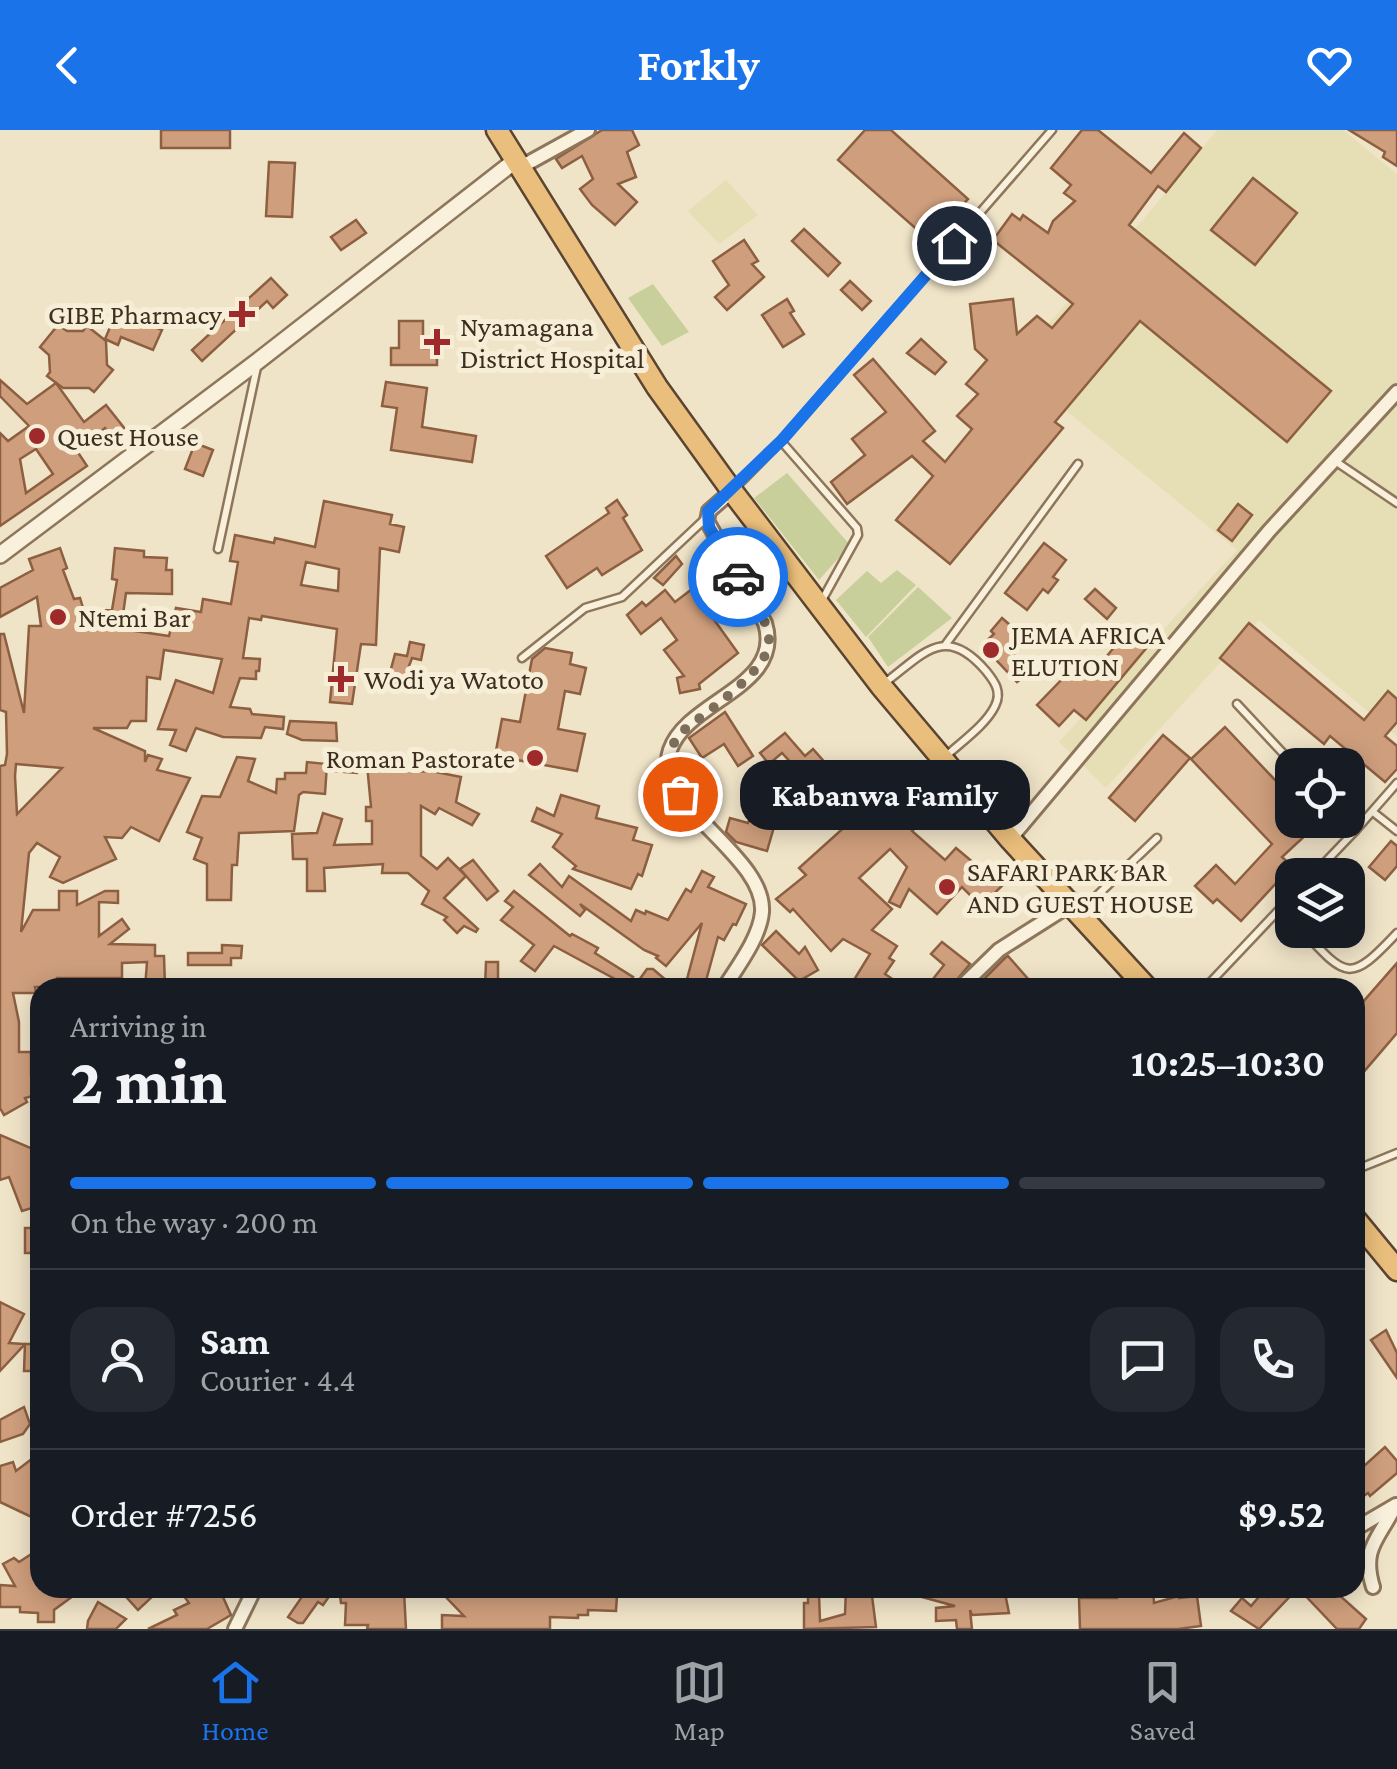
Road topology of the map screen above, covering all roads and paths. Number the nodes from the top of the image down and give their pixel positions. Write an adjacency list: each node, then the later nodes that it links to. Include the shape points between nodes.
1 (497, 130): 4 (highway)
2 (588, 130): 4 (street)
3 (1052, 130): 7 (lane)
4 (519, 164): 5 (street); 10 (highway, via 657,387)
5 (258, 361): 13 (lane); 14 (street)
6 (1397, 392): 8 (street)
7 (782, 440): 10 (lane); 15 (lane, via 857,528)
8 (1334, 460): 11 (lane); 26 (street)
9 (1078, 464): 16 (lane)
10 (732, 491): 12 (street); 15 (highway)
11 (1397, 503)
12 (707, 517): 17 (lane, via 622,596 585,608); 34 (street, via 770,637 761,664 679,734 668,755 680,794 761,897 760,920)
13 (218, 549)
14 (0, 555)
15 (819, 605): 18 (highway)
16 (946, 644): 18 (lane); 21 (lane, via 972,655 998,693 994,708)
17 (522, 658)
18 (881, 686): 21 (highway)
19 (1237, 704): 20 (lane)
20 (1278, 748)
21 (943, 760): 26 (highway)
22 (1397, 783): 23 (lane)
23 (1372, 812): 24 (lane); 25 (lane)
24 (1365, 820)
25 (1397, 831)
26 (1010, 838): 30 (highway)
27 (1157, 838): 30 (lane)
28 (1348, 838): 29 (lane)
29 (1329, 858)
30 (1074, 909): 35 (street, via 999,950); 36 (highway)
31 (1275, 914): 37 (lane)
32 (1397, 933): 33 (lane, via 1366,966 1333,964)
33 (1318, 948)
34 (729, 978)
35 (970, 978)
36 (1138, 978)
37 (1214, 978)
38 (1397, 1152): 39 (lane)
39 (1365, 1166)
40 (1365, 1231): 41 (highway)
41 (1397, 1270)
42 (1396, 1504): 43 (street); 44 (street, via 1368,1550)
43 (1365, 1523)
44 (1373, 1587)
45 (250, 1598): 46 (street)
46 (235, 1629)

